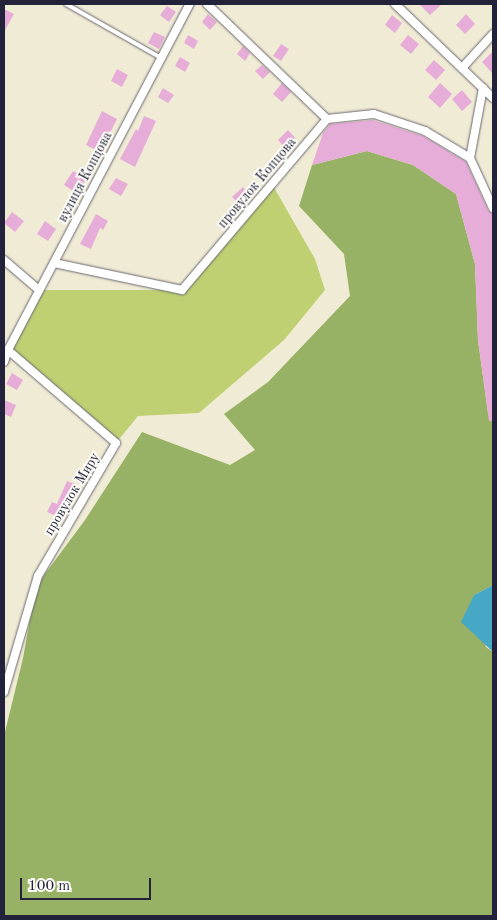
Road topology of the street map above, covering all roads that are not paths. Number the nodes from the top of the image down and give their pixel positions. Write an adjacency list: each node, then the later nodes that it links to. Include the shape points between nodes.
1 (66, 4): 6 (lane)
2 (190, 4): 6 (street, вулиця Копцова)
3 (207, 4): 10 (street)
4 (395, 4): 7 (street)
5 (493, 34): 7 (street)
6 (162, 59): 14 (street, вулиця Копцова)
7 (462, 68): 8 (street)
8 (483, 88): 9 (street); 11 (street)
9 (493, 98)
10 (327, 118): 11 (street, via 374,114 425,130); 14 (street, провулок Копцова, via 182,290)
11 (470, 158): 12 (street)
12 (493, 208)
13 (4, 260): 15 (street)
14 (54, 263): 15 (street, вулиця Копцова)
15 (40, 290): 16 (street, вулиця Копцова)
16 (8, 350): 17 (street, вулиця Копцова); 18 (street, провулок Миру, via 116,444 38,576)
17 (4, 362)
18 (4, 692)

